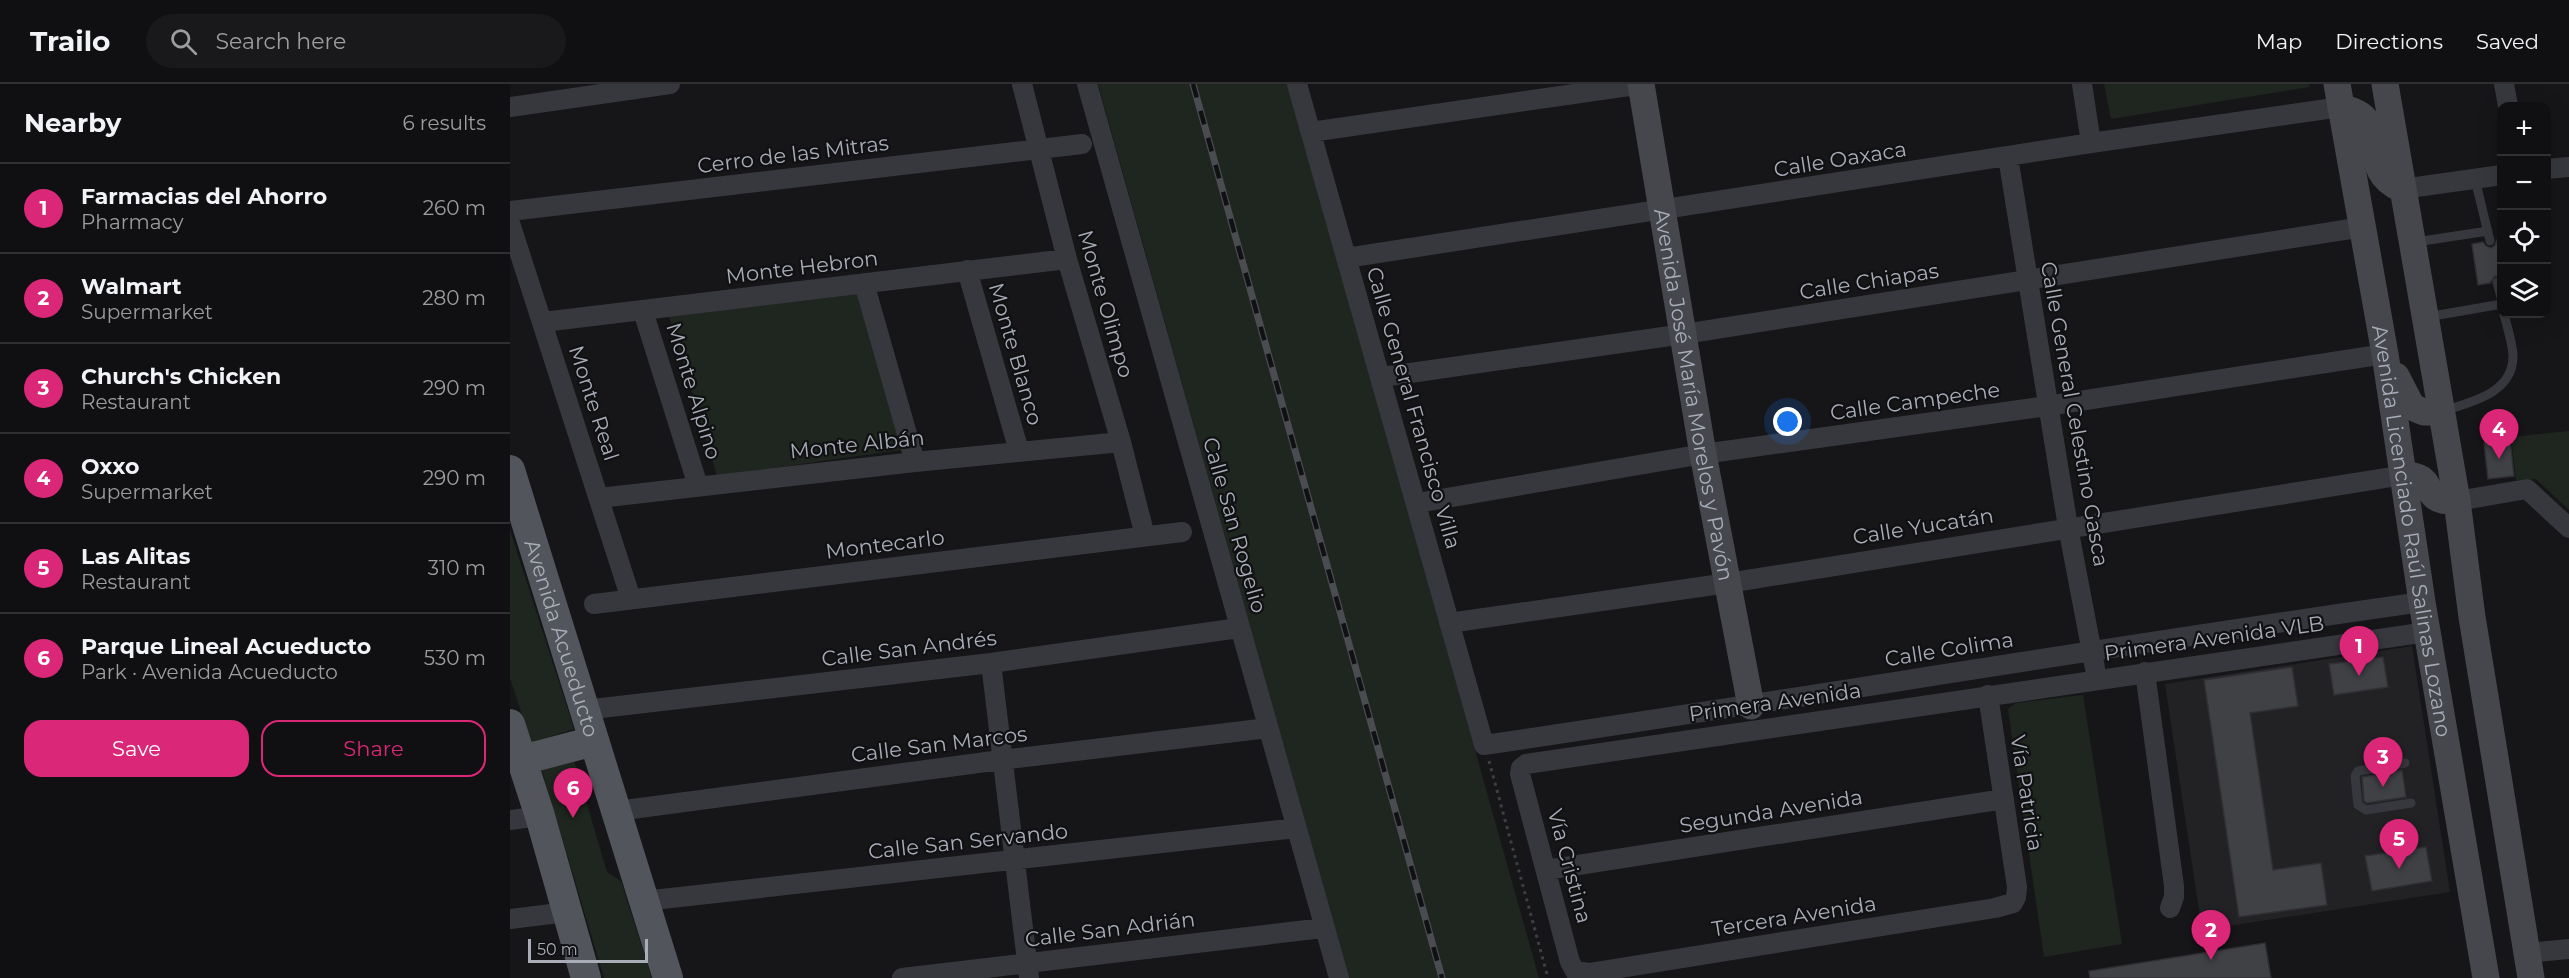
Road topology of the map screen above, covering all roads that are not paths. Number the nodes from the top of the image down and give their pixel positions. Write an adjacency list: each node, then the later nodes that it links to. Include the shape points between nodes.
1 (670, 84): 9 (street)
2 (1022, 84): 16 (street, Monte Olimpo)
3 (1087, 84): 62 (street, Calle San Rogelio)
4 (1297, 84): 13 (street, Calle General Francisco Villa)
5 (1641, 84): 13 (street); 23 (main road, Avenida José María Morelos y Pavón)
6 (2082, 84): 14 (street)
7 (2385, 84): 22 (main road)
8 (2504, 84): 11 (street)
9 (606, 88): 12 (street)
10 (2339, 96): 14 (street, Calle Oaxaca); 22 (main road, via 2364,118 2379,169 2386,180); 26 (main road, Avenida Licenciado Raúl Salinas Lozano)
11 (2507, 102)
12 (510, 107)
13 (1311, 132): 28 (street, Calle General Francisco Villa)
14 (2091, 143): 17 (street, Calle Oaxaca)
15 (1082, 144): 16 (street, Cerro de las Mitras)
16 (1040, 149): 24 (street, Cerro de las Mitras); 29 (street, Monte Olimpo)
17 (2008, 157): 23 (street, Calle Oaxaca); 31 (street, Calle General Celestino Gasca)
18 (2569, 167): 19 (street)
19 (2551, 169)
20 (2497, 176): 21 (street)
21 (2475, 179): 22 (street); 27 (lane, via 2489,236)
22 (2402, 189): 27 (main road)
23 (1662, 211): 28 (street, Calle Oaxaca); 38 (main road, Avenida José María Morelos y Pavón)
24 (510, 212)
25 (510, 223): 37 (street, Monte Real)
26 (2362, 227): 31 (street, Calle Chiapas); 39 (main road, Avenida Licenciado Raúl Salinas Lozano)
27 (2411, 243): 35 (main road)
28 (1346, 258): 40 (street, Calle General Francisco Villa)
29 (1067, 259): 30 (street, Monte Hebron); 43 (street, Monte Olimpo)
30 (967, 270): 32 (street, Monte Hebron); 44 (street, Monte Blanco)
31 (2027, 281): 38 (street, Calle Chiapas); 41 (street, Calle General Celestino Gasca)
32 (864, 283): 34 (street, Monte Hebron); 46 (street)
33 (2497, 303): 35 (lane)
34 (644, 310): 37 (street, Monte Hebron); 49 (street, Monte Alpino)
35 (2424, 317): 42 (main road)
36 (2505, 318): 42 (lane, via 2513,355 2508,374 2492,393)
37 (543, 322): 50 (street, Monte Real)
38 (1684, 334): 40 (street, Calle Chiapas); 45 (main road, Avenida José María Morelos y Pavón)
39 (2385, 354): 41 (street, Calle Campeche); 42 (main road, via 2412,407); 48 (main road, Avenida Licenciado Raúl Salinas Lozano)
40 (1382, 377): 52 (street, Calle General Francisco Villa)
41 (2048, 406): 45 (street, Calle Campeche); 53 (street, Calle General Celestino Gasca)
42 (2441, 412): 51 (main road)
43 (1121, 442): 44 (street, Monte Albán); 56 (street, Monte Olimpo)
44 (1019, 451): 46 (street, Monte Albán)
45 (1703, 454): 52 (street, Calle Campeche); 57 (main road, Avenida José María Morelos y Pavón)
46 (915, 462): 49 (street, Monte Albán)
47 (510, 470): 71 (main road, Avenida Acueducto)
48 (2404, 475): 51 (main road, via 2422,478 2441,500); 53 (street, Calle Yucatán); 59 (main road, Avenida Licenciado Raúl Salinas Lozano)
49 (698, 486): 50 (street, Monte Albán)
50 (599, 498): 58 (street, Monte Real)
51 (2457, 501): 54 (street, via 2527,489); 96 (main road, via 2472,617)
52 (1417, 503): 61 (street, Calle General Francisco Villa)
53 (2068, 527): 57 (street, Calle Yucatán); 64 (street, Calle General Celestino Gasca)
54 (2569, 528)
55 (1182, 532): 56 (street, Montecarlo)
56 (1145, 536): 58 (street, Montecarlo)
57 (1728, 583): 61 (street, Calle Yucatán); 70 (main road, Avenida José María Morelos y Pavón)
58 (631, 599): 60 (street, Montecarlo)
59 (2422, 602): 63 (main road, Avenida Licenciado Raúl Salinas Lozano); 64 (street, Calle Colima)
60 (594, 604)
61 (1449, 623): 75 (street, Calle General Francisco Villa)
62 (1239, 628): 65 (street, Calle San Andrés); 73 (street, Calle San Rogelio)
63 (2427, 632): 66 (street, Primera Avenida VLB); 94 (main road, Avenida Licenciado Raúl Salinas Lozano)
64 (2092, 650): 67 (street, Calle General Celestino Gasca); 70 (street, Calle Colima)
65 (990, 663): 71 (street, Calle San Andrés); 77 (street)
66 (2145, 672): 67 (street, Primera Avenida VLB); 90 (street, via 2174,886)
67 (2097, 679): 68 (street, Primera Avenida VLB)
68 (2043, 687): 69 (street, Primera Avenida)
69 (1988, 695): 79 (street, Primera Avenida, via 1534,762 1524,765); 80 (street, Vía Patricia)
70 (1751, 706): 75 (street, Calle Colima)
71 (584, 710): 74 (main road, Avenida Acueducto)
72 (510, 724): 76 (main road)
73 (1268, 728): 77 (street, Calle San Marcos); 85 (street, Calle San Rogelio)
74 (594, 741): 76 (main road); 82 (main road, Avenida Acueducto)
75 (1484, 745)
76 (522, 760): 83 (main road)
77 (1001, 760): 82 (street, Calle San Marcos); 86 (street)
78 (2405, 763): 81 (lane, via 2358,771 2358,805 2366,810)
79 (1520, 774): 87 (street, Vía Cristina)
80 (2004, 799): 87 (street, Segunda Avenida); 88 (street, Vía Patricia)
81 (2411, 803)
82 (617, 811): 89 (main road, Avenida Acueducto)
83 (540, 816): 84 (street); 91 (main road)
84 (510, 820)
85 (1297, 828): 86 (street, Calle San Servando); 93 (street, Calle San Rogelio)
86 (1015, 861): 89 (street, Calle San Servando); 97 (street)
87 (1546, 870): 98 (street, Vía Cristina)
88 (2016, 897): 98 (street, Tercera Avenida, via 2013,903 1995,908 1589,973)
89 (644, 901): 100 (main road, Avenida Acueducto)
90 (2169, 908)
91 (567, 912): 92 (street); 99 (main road)
92 (510, 919)
93 (1323, 928): 97 (street, Calle San Adrián); 102 (street, Calle San Rogelio)
94 (2481, 944): 96 (main road, via 2483,931 2496,919 2513,919); 103 (main road, Avenida Licenciado Raúl Salinas Lozano)
95 (2569, 949): 96 (street)
96 (2528, 953)
97 (1028, 971): 101 (street, Calle San Adrián)
98 (1575, 971)
99 (586, 978)
100 (668, 978)
101 (902, 978)
102 (1339, 978)
103 (2487, 978)

